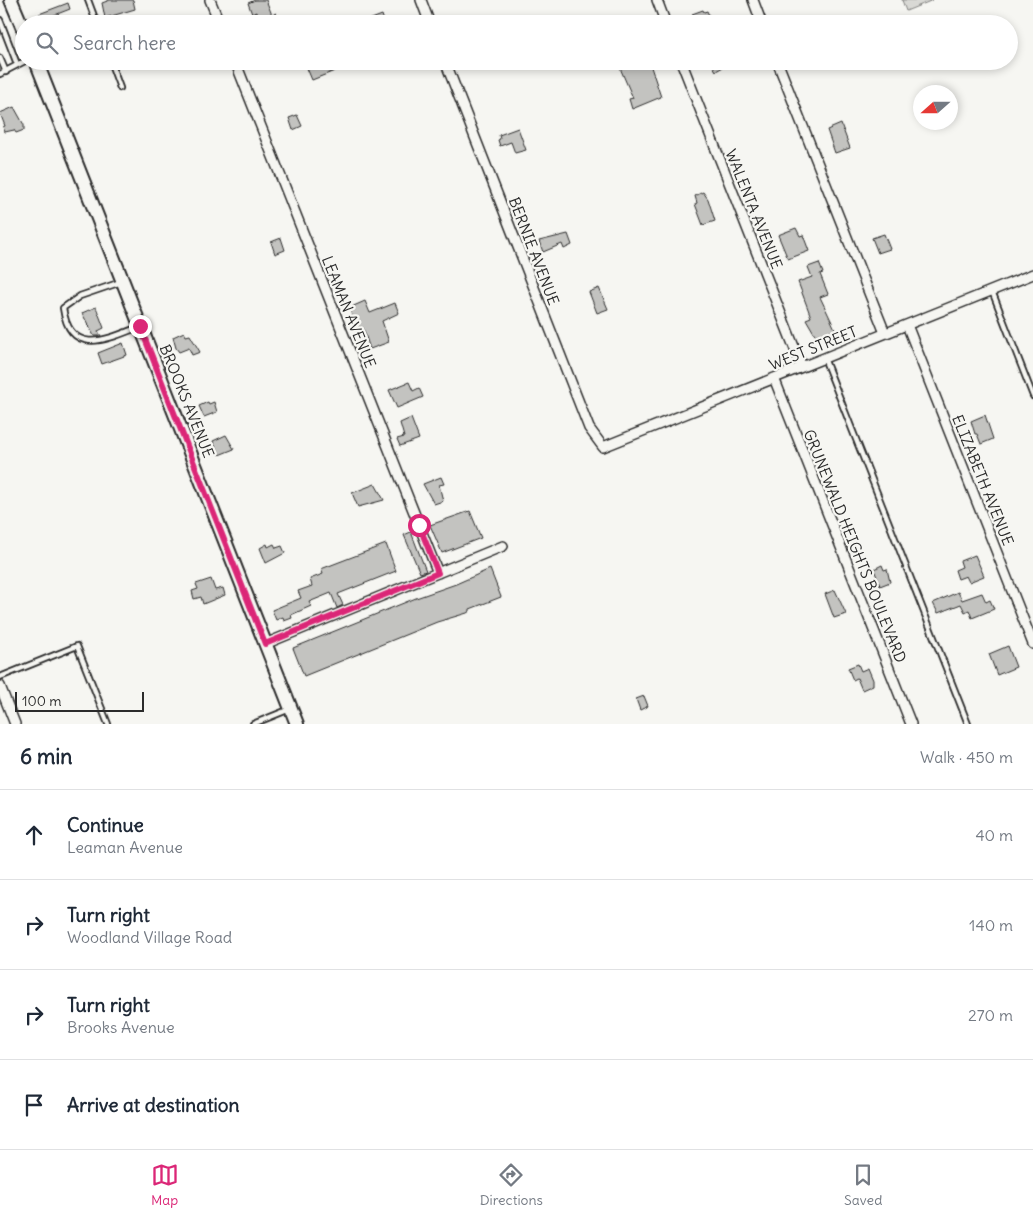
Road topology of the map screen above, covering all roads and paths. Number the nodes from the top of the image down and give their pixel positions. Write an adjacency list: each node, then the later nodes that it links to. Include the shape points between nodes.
1 (12, 0): 7 (street)
2 (88, 0): 8 (lane)
3 (210, 0): 9 (street)
4 (421, 0): 10 (street)
5 (657, 0): 11 (street)
6 (753, 0): 12 (street)
7 (18, 15)
8 (93, 15)
9 (216, 15)
10 (427, 15)
11 (663, 15)
12 (759, 15)
13 (0, 20): 15 (lane)
14 (0, 58): 23 (lane)
15 (15, 59)
16 (15, 65): 23 (lane)
17 (40, 70): 27 (street, BROOKS AVENUE)
18 (113, 70): 25 (lane)
19 (239, 70): 38 (street, LEAMAN AVENUE)
20 (449, 70): 36 (street, BERNIE AVENUE, via 589,428)
21 (685, 70): 33 (street, WALENTA AVENUE)
22 (781, 70): 31 (street)
23 (6, 72): 24 (lane)
24 (0, 74)
25 (120, 88)
26 (1033, 274): 28 (street, WEST STREET)
27 (122, 281): 30 (street, BROOKS AVENUE); 30 (lane, via 70,301 63,308 65,321 79,336 100,342)
28 (992, 290): 29 (street, WEST STREET); 35 (lane)
29 (907, 325): 31 (street, WEST STREET); 40 (street, ELIZABETH AVENUE)
30 (140, 326): 39 (street, BROOKS AVENUE)
31 (885, 333): 32 (street, WEST STREET)
32 (824, 358): 33 (street, WEST STREET); 49 (lane)
33 (802, 367): 34 (street, WEST STREET)
34 (774, 378): 36 (street, WEST STREET); 48 (street, GRUNEWALD HEIGHTS BOULEVARD)
35 (1033, 396)
36 (603, 447)
37 (503, 546): 38 (street)
38 (438, 573): 39 (street)
39 (265, 644): 43 (street, BROOKS AVENUE)
40 (1033, 644)
41 (0, 677): 45 (lane, via 77,646)
42 (0, 686): 44 (street)
43 (291, 708): 46 (lane); 47 (street, BROOKS AVENUE)
44 (15, 724)
45 (108, 724)
46 (253, 724)
47 (297, 724)
48 (911, 724)
49 (968, 724)

